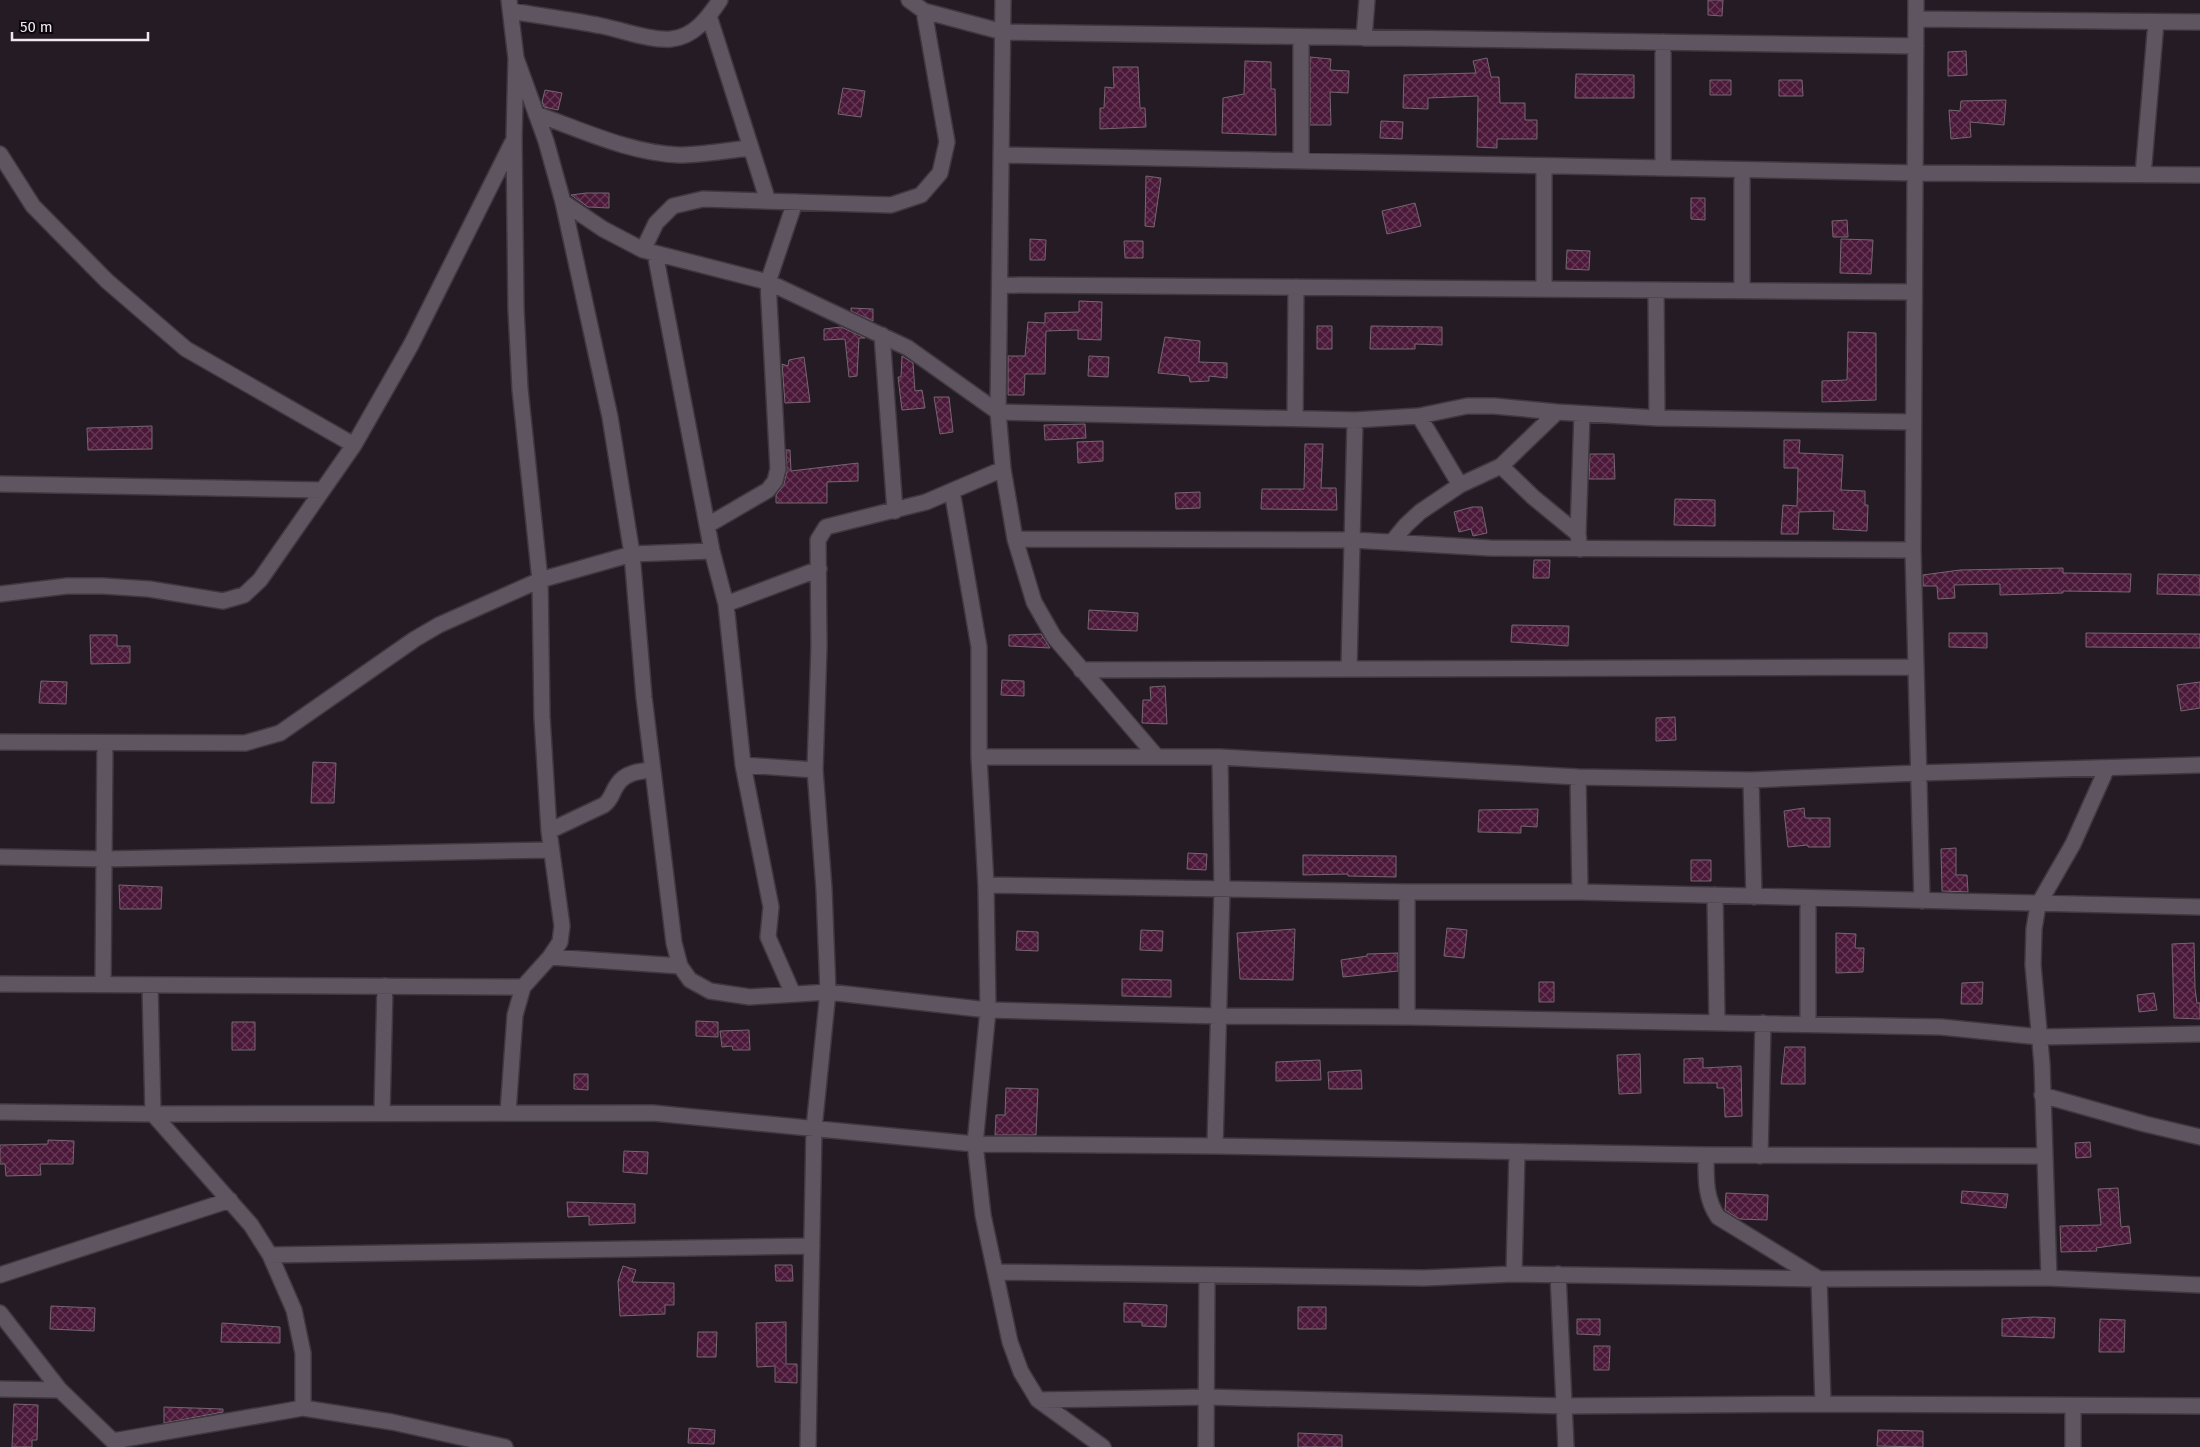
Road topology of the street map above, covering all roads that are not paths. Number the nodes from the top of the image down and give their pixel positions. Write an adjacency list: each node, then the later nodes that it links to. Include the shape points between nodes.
1 (720, 0): 8 (street)
2 (909, 0): 7 (street)
3 (1003, 0): 12 (street)
4 (1367, 0): 14 (street)
5 (1916, 0): 9 (street)
6 (510, 6): 8 (street, via 670,39 697,29); 17 (street)
7 (924, 11): 12 (street); 32 (street, via 947,142 940,173 921,195 891,206)
8 (710, 16): 20 (street)
9 (1916, 19): 10 (street); 16 (street)
10 (2156, 22): 11 (street); 28 (street)
11 (2200, 22)
12 (1003, 32): 13 (street); 22 (street)
13 (1301, 37): 14 (street); 23 (street)
14 (1364, 38): 15 (street)
15 (1663, 42): 16 (street); 25 (street)
16 (1916, 46): 27 (street)
17 (516, 58): 18 (street); 19 (street)
18 (536, 114): 20 (street, via 654,153 681,155); 31 (street)
19 (514, 139): 50 (street, via 410,345); 67 (street, via 519,379)
20 (751, 148): 30 (street)
21 (0, 154): 50 (street, via 33,206 107,281 186,349)
22 (1001, 155): 23 (street); 35 (street)
23 (1301, 161): 24 (street)
24 (1544, 166): 25 (street); 37 (street)
25 (1663, 168): 26 (street)
26 (1742, 170): 27 (street); 39 (street)
27 (1915, 174): 28 (street); 40 (street)
28 (2143, 175): 29 (street)
29 (2200, 175)
30 (768, 201): 32 (street); 33 (street, via 703,199 673,206 656,223)
31 (563, 202): 33 (street, via 603,229); 65 (street, via 610,417)
32 (795, 202): 34 (street)
33 (649, 252): 34 (street); 58 (street)
34 (768, 282): 41 (street); 58 (street, via 778,469 768,490)
35 (1000, 285): 36 (street); 42 (street)
36 (1296, 287): 37 (street); 47 (street)
37 (1544, 289): 38 (street)
38 (1656, 290): 39 (street); 46 (street)
39 (1742, 291): 40 (street)
40 (1914, 292): 49 (street)
41 (882, 335): 42 (street, via 908,348); 57 (street)
42 (998, 412): 47 (street); 52 (street)
43 (1557, 412): 44 (street); 45 (street, via 1467,406); 51 (street)
44 (1582, 414): 46 (street); 62 (street)
45 (1419, 416): 48 (street); 54 (street)
46 (1657, 418): 49 (street)
47 (1295, 419): 48 (street)
48 (1355, 420): 60 (street)
49 (1914, 422): 63 (street)
50 (354, 445): 55 (street)
51 (1501, 466): 54 (street); 62 (street)
52 (1003, 469): 56 (street); 59 (street)
53 (0, 484): 55 (street)
54 (1460, 485): 61 (street, via 1420,512)
55 (322, 490): 68 (street, via 260,580 244,594 223,601 149,589 103,586 67,586)
56 (952, 491): 57 (street); 76 (street, via 976,621)
57 (896, 511): 66 (street, via 826,527 818,540)
58 (708, 525): 64 (street)
59 (1015, 539): 60 (street); 72 (street, via 1034,602 1054,637)
60 (1353, 540): 61 (street); 71 (street)
61 (1392, 542): 62 (street, via 1490,548)
62 (1579, 542): 63 (street)
63 (1913, 550): 70 (street)
64 (712, 551): 65 (street); 69 (street)
65 (632, 554): 67 (street); 81 (street)
66 (818, 569): 69 (street); 82 (street)
67 (540, 580): 74 (street, via 423,634 280,733 245,743); 86 (street, via 542,717)
68 (0, 594)
69 (726, 604): 78 (street)
70 (1915, 667): 71 (street); 83 (street)
71 (1349, 668): 72 (street)
72 (1081, 670): 75 (street)
73 (0, 742): 74 (street)
74 (105, 743): 89 (street)
75 (1158, 757): 76 (street); 77 (street)
76 (978, 758): 90 (street)
77 (1220, 758): 84 (street); 91 (street)
78 (743, 765): 82 (street); 108 (street, via 771,907 768,937)
79 (2200, 765): 80 (street)
80 (2106, 768): 83 (street); 98 (street, via 2073,844)
81 (653, 770): 86 (street, via 628,775 604,805); 101 (street, via 664,871)
82 (815, 770): 107 (street)
83 (1917, 773): 85 (street); 97 (street)
84 (1578, 777): 85 (street); 93 (street)
85 (1751, 780): 95 (street)
86 (549, 831): 87 (street)
87 (551, 850): 89 (street); 100 (street, via 562,926 560,942)
88 (0, 857): 89 (street)
89 (104, 859): 103 (street)
90 (986, 886): 91 (street); 109 (street)
91 (1222, 889): 92 (street); 110 (street)
92 (1407, 892): 93 (street); 111 (street)
93 (1580, 892): 94 (street)
94 (1716, 895): 95 (street); 112 (street)
95 (1754, 897): 96 (street)
96 (1808, 898): 97 (street); 114 (street)
97 (1922, 902): 98 (street)
98 (2038, 905): 99 (street); 116 (street, via 2033,965)
99 (2200, 907)
100 (550, 957): 101 (street); 106 (street)
101 (680, 966): 108 (street, via 690,980 710,991 750,996)
102 (0, 984): 103 (street)
103 (103, 984): 104 (street)
104 (150, 986): 105 (street); 121 (street)
105 (384, 986): 106 (street); 120 (street)
106 (524, 988): 119 (street, via 515,1015)
107 (828, 992): 108 (street); 109 (street); 122 (street)
108 (793, 994)
109 (988, 1010): 110 (street); 124 (street)
110 (1219, 1016): 111 (street); 125 (street)
111 (1407, 1017): 112 (street)
112 (1717, 1022): 113 (street)
113 (1763, 1023): 114 (street); 128 (street)
114 (1808, 1024): 116 (street, via 1941,1027)
115 (2200, 1034): 116 (street)
116 (2040, 1037): 117 (street)
117 (2042, 1095): 123 (street); 129 (street)
118 (0, 1112): 121 (street)
119 (508, 1112): 120 (street); 122 (street, via 653,1113)
120 (382, 1113): 121 (street)
121 (153, 1114): 130 (street)
122 (814, 1128): 124 (street); 131 (street)
123 (2200, 1137)
124 (975, 1144): 125 (street); 133 (street, via 983,1215)
125 (1215, 1146): 126 (street)
126 (1517, 1152): 127 (street); 134 (street)
127 (1706, 1155): 128 (street); 139 (street, via 1707,1192 1710,1206 1718,1218)
128 (1760, 1156): 129 (street)
129 (2044, 1156): 138 (street)
130 (230, 1200): 132 (street); 136 (street)
131 (812, 1246): 132 (street); 153 (street)
132 (270, 1255): 150 (street, via 294,1310 303,1353)
133 (995, 1272): 137 (street); 145 (street, via 1010,1342)
134 (1514, 1274): 135 (street); 137 (street, via 1424,1278)
135 (1558, 1274): 139 (street); 147 (street)
136 (0, 1275)
137 (1208, 1275): 144 (street)
138 (2049, 1278): 139 (street); 140 (street)
139 (1819, 1279): 146 (street)
140 (2200, 1285)
141 (0, 1313): 143 (street)
142 (0, 1388): 143 (street)
143 (60, 1390): 151 (street)
144 (1207, 1397): 145 (street); 147 (street); 155 (street)
145 (1038, 1400): 154 (street)
146 (1822, 1404): 147 (street); 148 (street)
147 (1565, 1406): 156 (street)
148 (2073, 1406): 149 (street); 157 (street)
149 (2200, 1406)
150 (303, 1408): 151 (street); 152 (street, via 392,1422)
151 (116, 1444)
152 (505, 1447)
153 (808, 1447)
154 (1102, 1447)
155 (1206, 1447)
156 (1566, 1447)
157 (2074, 1447)

